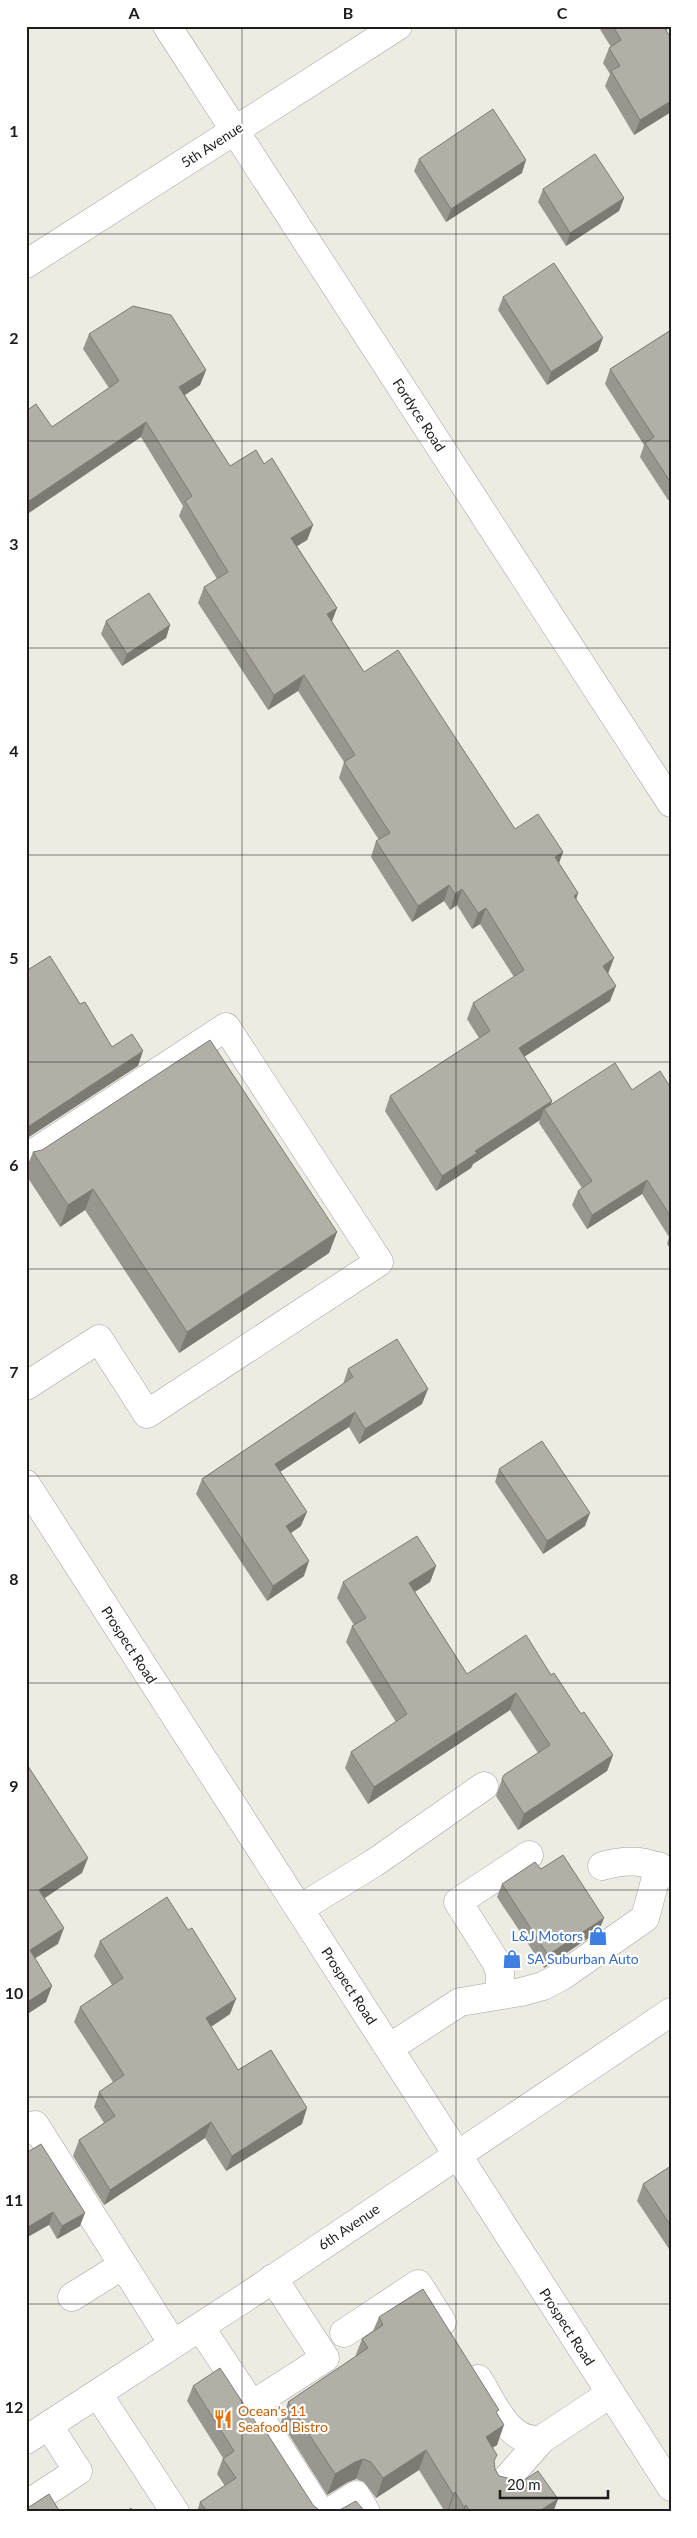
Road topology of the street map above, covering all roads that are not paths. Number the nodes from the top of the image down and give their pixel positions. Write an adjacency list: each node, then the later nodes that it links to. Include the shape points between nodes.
1 (167, 26): 3 (street, Fordyce Road)
2 (398, 26): 3 (street, 5th Avenue)
3 (234, 130): 4 (street, 5th Avenue); 5 (street, Fordyce Road)
4 (26, 264)
5 (671, 803)
6 (26, 1158): 7 (street, via 226,1028 379,1262 147,1414 99,1339)
7 (26, 1386)
8 (26, 1484): 13 (street, Prospect Road)
9 (484, 1786): 13 (street)
10 (529, 1855): 14 (street, via 458,1902 496,1962 500,1972)
11 (602, 1866): 12 (street, via 628,1860 644,1861)
12 (665, 1870): 14 (street, via 645,1918 562,1976 543,1986)
13 (299, 1909): 16 (street, Prospect Road)
14 (499, 1995): 16 (street, via 460,2002)
15 (671, 2012): 18 (street, 6th Avenue)
16 (389, 2048): 18 (street, Prospect Road)
17 (26, 2131): 19 (street, via 35,2125)
18 (456, 2155): 20 (street, 6th Avenue); 26 (street, Prospect Road)
19 (123, 2264): 21 (street); 24 (street)
20 (273, 2278): 22 (street, 6th Avenue); 27 (street, via 326,2358)
21 (72, 2297)
22 (200, 2327): 24 (street, 6th Avenue); 27 (street)
23 (344, 2333): 29 (street, via 418,2284 513,2432 526,2440)
24 (173, 2344): 25 (street, 6th Avenue)
25 (98, 2394): 28 (street, 6th Avenue); 34 (street)
26 (610, 2394): 29 (street); 32 (street, Prospect Road)
27 (252, 2405): 35 (street)
28 (49, 2426): 30 (street, 6th Avenue); 33 (street, via 78,2471)
29 (542, 2439): 31 (street)
30 (26, 2440)
31 (502, 2484)
32 (671, 2487)
33 (26, 2505)
34 (176, 2512)
35 (320, 2512)
36 (329, 2512): 37 (street, via 356,2495)
37 (366, 2512)

